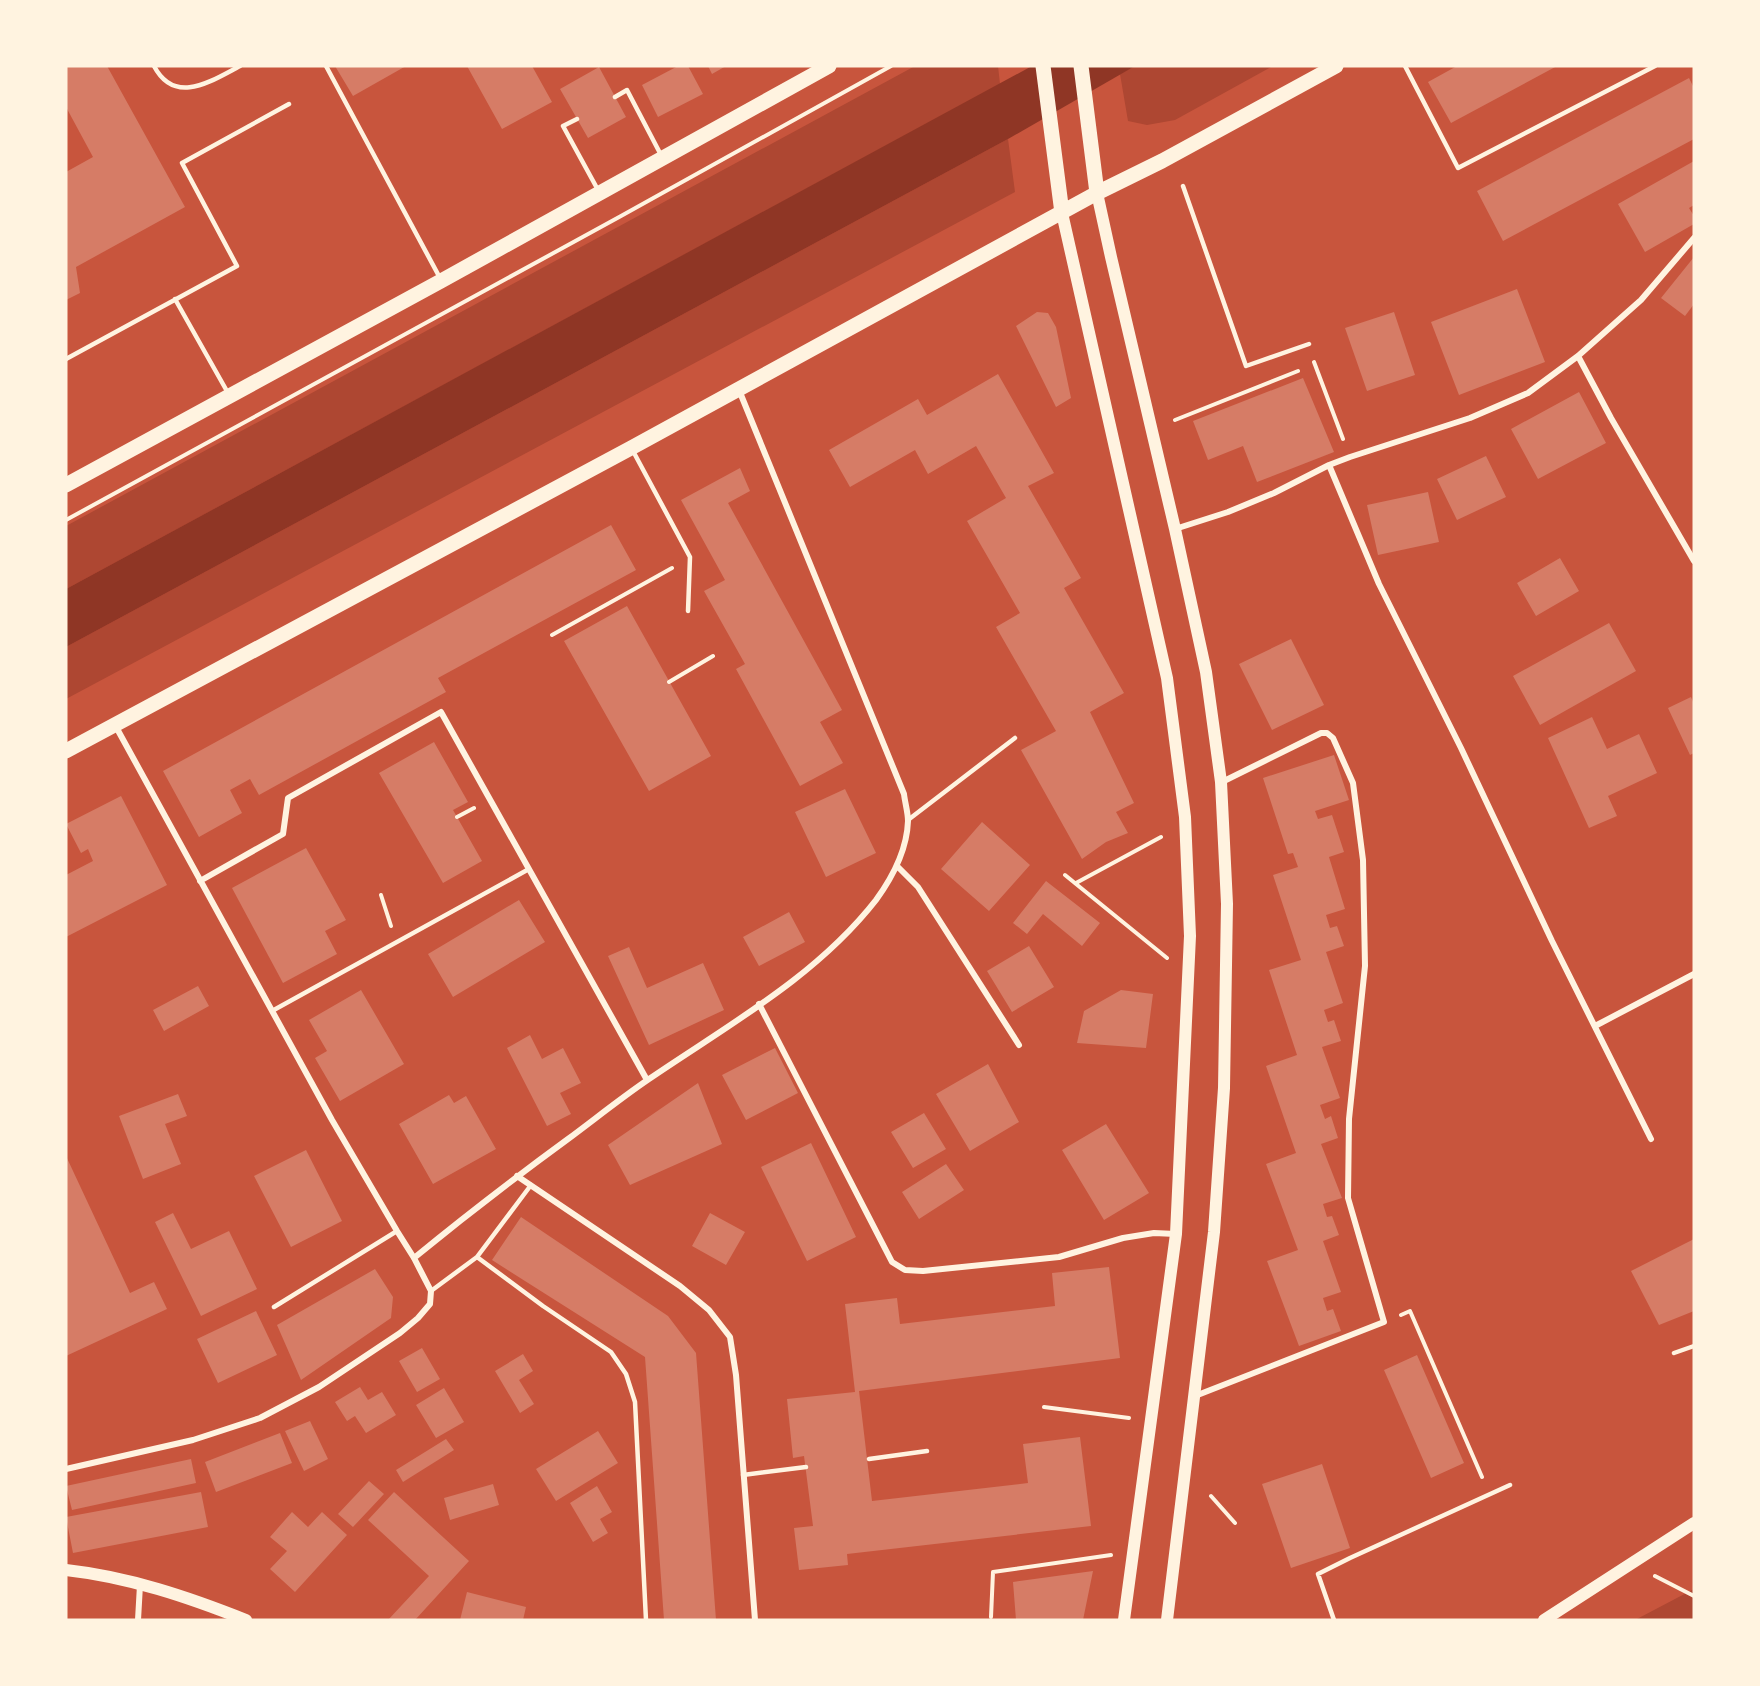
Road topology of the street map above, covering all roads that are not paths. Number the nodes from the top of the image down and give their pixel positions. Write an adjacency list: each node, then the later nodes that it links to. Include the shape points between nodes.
1 (154, 66): 2 (lane, via 168,83 194,88)
2 (240, 66)
3 (326, 66): 19 (lane)
4 (829, 66): 13 (main road)
5 (1043, 66): 17 (main road)
6 (1081, 66): 16 (main road)
7 (1336, 66): 16 (main road)
8 (1405, 66): 9 (lane, via 1458,168)
9 (1655, 66)
10 (615, 97): 13 (lane, via 627,90)
11 (289, 104): 20 (lane, via 182,163 237,266)
12 (577, 119): 15 (lane, via 564,126)
13 (662, 158): 15 (main road)
14 (1183, 186): 21 (lane, via 1246,366)
15 (599, 192): 19 (main road)
16 (1097, 193): 17 (main road); 29 (main road)
17 (1062, 213): 24 (main road); 50 (main road, via 1167,678 1185,817 1191,936)
18 (1694, 238): 22 (street, via 1641,300)
19 (441, 281): 25 (main road)
20 (175, 299): 23 (lane); 25 (lane)
21 (1308, 344)
22 (1578, 356): 27 (street, via 1528,393 1470,418); 30 (street)
23 (66, 359)
24 (739, 390): 26 (main road); 36 (street, via 903,794)
25 (229, 395): 28 (main road)
26 (632, 448): 31 (lane, via 690,557); 32 (main road)
27 (1329, 465): 29 (street, via 1274,493); 43 (street, via 1379,584)
28 (66, 485)
29 (1175, 529): 35 (main road, via 1206,672)
30 (1694, 561)
31 (688, 611)
32 (115, 725): 34 (main road); 39 (street)
33 (1015, 738): 36 (lane)
34 (66, 751)
35 (1221, 782): 57 (main road, via 1227,904 1224,1088 1214,1232); 57 (street, via 1327,733 1333,738 1353,783 1363,860 1365,966 1349,1119 1348,1198 1384,1322)
36 (908, 820): 37 (street)
37 (897, 866): 41 (street, via 854,925 821,958); 44 (street, via 918,886)
38 (529, 869): 39 (street, via 441,712 288,798 283,834); 42 (lane); 45 (street)
39 (200, 881): 42 (street)
40 (1694, 974): 43 (street)
41 (759, 1004): 45 (street); 50 (street, via 892,1262 905,1270 1059,1257 1123,1238)
42 (273, 1011): 49 (street)
43 (1595, 1026): 46 (street)
44 (1019, 1045)
45 (647, 1080): 47 (street)
46 (1651, 1139)
47 (517, 1176): 48 (street); 52 (street)
48 (531, 1185): 51 (lane); 62 (street, via 680,1286 709,1310 730,1337)
49 (397, 1231): 52 (street); 54 (lane)
50 (1176, 1234): 71 (main road)
51 (477, 1257): 53 (lane); 69 (lane, via 611,1352 626,1374 635,1402)
52 (414, 1258): 53 (street)
53 (431, 1291): 61 (street, via 430,1304 400,1333 318,1387 260,1418 193,1440)
54 (274, 1307)
55 (1694, 1346): 56 (lane)
56 (1674, 1353)
57 (1194, 1396): 72 (main road)
58 (927, 1451): 59 (lane)
59 (869, 1459)
60 (806, 1467): 62 (lane)
61 (66, 1469)
62 (743, 1475): 70 (street)
63 (1510, 1485): 73 (lane, via 1318,1574)
64 (1694, 1523): 74 (main road)
65 (66, 1569): 66 (main road)
66 (141, 1583): 67 (street); 68 (main road)
67 (138, 1620)
68 (246, 1620)
69 (646, 1620)
70 (756, 1620)
71 (1124, 1620)
72 (1167, 1620)
73 (1334, 1620)
74 (1544, 1620)

